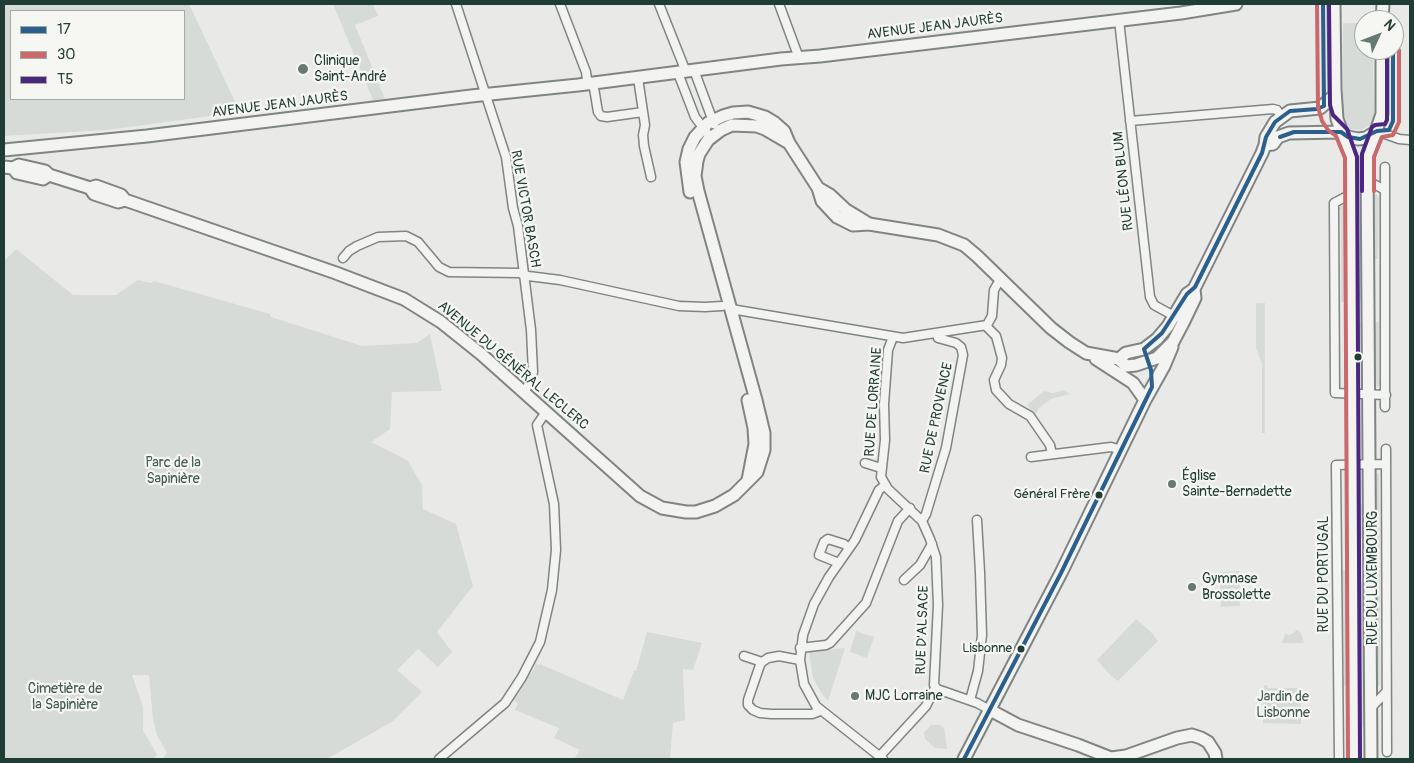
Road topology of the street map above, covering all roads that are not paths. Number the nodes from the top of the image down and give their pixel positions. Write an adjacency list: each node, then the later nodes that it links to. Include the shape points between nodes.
1 (456, 4): 14 (street, RUE VICTOR BASCH)
2 (560, 4): 13 (street)
3 (659, 4): 11 (street)
4 (779, 4): 9 (street)
5 (1236, 4): 7 (main road, AVENUE JEAN JAURÈS)
6 (1334, 4): 15 (main road)
7 (1197, 7): 8 (main road, AVENUE JEAN JAURÈS)
8 (1118, 20): 9 (main road, AVENUE JEAN JAURÈS); 19 (street, RUE LÉON BLUM)
9 (799, 58): 11 (main road, AVENUE JEAN JAURÈS)
10 (1382, 60): 21 (main road, via 1382,114)
11 (686, 72): 12 (main road, AVENUE JEAN JAURÈS); 18 (street); 20 (street, via 695,117)
12 (638, 78): 13 (main road, AVENUE JEAN JAURÈS); 16 (street)
13 (590, 83): 14 (main road, AVENUE JEAN JAURÈS); 16 (street, via 601,116)
14 (486, 95): 28 (main road, AVENUE JEAN JAURÈS); 36 (street, RUE VICTOR BASCH, via 506,157)
15 (1335, 95): 17 (main road, via 1320,108 1293,110); 22 (main road)
16 (643, 112): 31 (street, via 643,140)
17 (1281, 116): 19 (street, via 1273,108); 23 (main road); 27 (main road, AVENUE DU GÉNÉRAL LECLERC, via 1266,137)
18 (713, 121): 20 (main road, AVENUE DU GÉNÉRAL LECLERC); 24 (street); 26 (main road, AVENUE DU GÉNÉRAL LECLERC, via 733,113 757,114 775,123 784,132)
19 (1130, 121): 39 (street, RUE LÉON BLUM, via 1150,297 1154,305)
20 (702, 128): 24 (street); 38 (main road, AVENUE DU GÉNÉRAL LECLERC, via 691,142 686,170)
21 (1377, 131): 22 (main road, via 1360,139); 25 (street); 32 (main road, via 1368,156)
22 (1342, 132): 23 (main road); 34 (main road, via 1351,157)
23 (1285, 134): 27 (main road, via 1273,144)
24 (713, 135): 26 (main road, AVENUE DU GÉNÉRAL LECLERC, via 732,125 749,124 765,129); 38 (main road, AVENUE DU GÉNÉRAL LECLERC, via 699,154 695,176)
25 (1410, 140)
26 (788, 143): 37 (main road, AVENUE DU GÉNÉRAL LECLERC, via 818,188 822,201 837,217 853,226 869,224 949,238 970,250)
27 (1265, 145): 39 (main road, AVENUE DU GÉNÉRAL LECLERC, via 1194,289 1195,298)
28 (4, 150)
29 (8, 167): 49 (main road, AVENUE DU GÉNÉRAL LECLERC, via 18,173 43,179 49,176 90,188 94,194 118,202 125,200 393,294 441,322)
30 (1385, 167): 33 (street)
31 (651, 177)
32 (1368, 182): 33 (street); 51 (main road)
33 (1385, 190): 52 (street)
34 (1352, 194): 50 (main road); 50 (street, via 1334,203 1335,393)
35 (343, 258): 36 (street, via 349,251 378,237 406,236 418,242 439,267 449,272)
36 (524, 274): 38 (street, via 679,306); 49 (street, RUE VICTOR BASCH, via 533,372)
37 (1001, 278): 40 (street, via 994,290 992,316); 45 (main road, AVENUE DU GÉNÉRAL LECLERC, via 1051,328)
38 (727, 307): 43 (street); 55 (main road, AVENUE DU GÉNÉRAL LECLERC, via 750,406 755,444 748,480 728,499 704,510 683,512 647,501)
39 (1179, 319): 42 (main road, AVENUE DU GÉNÉRAL LECLERC); 44 (main road, AVENUE DU GÉNÉRAL LECLERC)
40 (986, 326): 41 (street); 58 (street, via 996,336 1002,358 994,380 996,390 1009,404 1030,416 1050,445)
41 (937, 333): 43 (street); 68 (street, RUE DE PROVENCE, via 938,338 961,347 963,354 946,448)
42 (1176, 336): 47 (main road, AVENUE DU GÉNÉRAL LECLERC, via 1164,352); 48 (main road)
43 (893, 337): 64 (street, RUE DE LORRAINE, via 888,350)
44 (1144, 349): 46 (main road, AVENUE DU GÉNÉRAL LECLERC, via 1126,353); 47 (main road)
45 (1086, 352): 46 (main road, AVENUE DU GÉNÉRAL LECLERC); 53 (main road, via 1133,383)
46 (1119, 359): 47 (main road, AVENUE DU GÉNÉRAL LECLERC, via 1126,366)
47 (1148, 361): 48 (main road)
48 (1152, 387): 53 (main road)
49 (524, 392): 55 (main road, AVENUE DU GÉNÉRAL LECLERC)
50 (1352, 394): 51 (street); 61 (main road)
51 (1368, 395): 52 (street); 62 (main road)
52 (1386, 395): 54 (street)
53 (1145, 400): 57 (main road)
54 (1386, 407)
55 (546, 412): 88 (street, via 537,425 554,504 555,559 549,607 540,642 504,703)
56 (1386, 449): 63 (street, RUE DU LUXEMBOURG)
57 (1122, 450): 58 (street, via 1111,447); 82 (main road)
58 (1052, 454): 59 (street)
59 (1031, 457)
60 (865, 463): 64 (street, RUE DE LORRAINE)
61 (1353, 464): 62 (street); 80 (street, RUE DU PORTUGAL, via 1336,465); 84 (main road)
62 (1369, 464): 63 (street); 81 (main road)
63 (1386, 464): 78 (street, RUE DU LUXEMBOURG)
64 (882, 468): 65 (street, RUE DE LORRAINE, via 881,477)
65 (885, 485): 66 (street, RUE D'ALSACE); 70 (street, via 879,490)
66 (910, 508): 68 (street, RUE D'ALSACE); 73 (street, via 898,521 866,603 830,643)
67 (977, 520): 79 (street, via 982,635 978,671)
68 (922, 521): 69 (street, RUE D'ALSACE)
69 (932, 544): 72 (street, RUE D'ALSACE, via 920,565); 77 (street, RUE D'ALSACE, via 938,605)
70 (849, 548): 71 (street); 71 (street, via 828,539 824,542 819,555)
71 (839, 563): 73 (street, via 814,604)
72 (904, 580)
73 (800, 648): 75 (street)
74 (744, 656): 76 (street)
75 (800, 660): 76 (street, via 779,656); 83 (street, via 804,684)
76 (762, 662): 83 (street, via 748,700 750,708 772,714)
77 (935, 688): 79 (street, RUE D'ALSACE); 86 (street, via 926,706)
78 (1386, 692): 81 (street); 85 (street, RUE DU LUXEMBOURG)
79 (970, 700): 82 (street, RUE D'ALSACE)
80 (1338, 700): 84 (street, via 1345,701); 91 (street, RUE DU PORTUGAL)
81 (1370, 709): 93 (main road)
82 (990, 710): 87 (main road, via 1018,726 1078,745); 89 (main road)
83 (820, 711): 86 (street)
84 (1354, 712): 92 (main road)
85 (1387, 752)
86 (881, 758)
87 (1106, 758): 90 (main road, via 1123,757 1192,735 1208,742)
88 (439, 759)
89 (964, 759)
90 (1216, 759)
91 (1339, 759)
92 (1354, 759)
93 (1371, 759)

